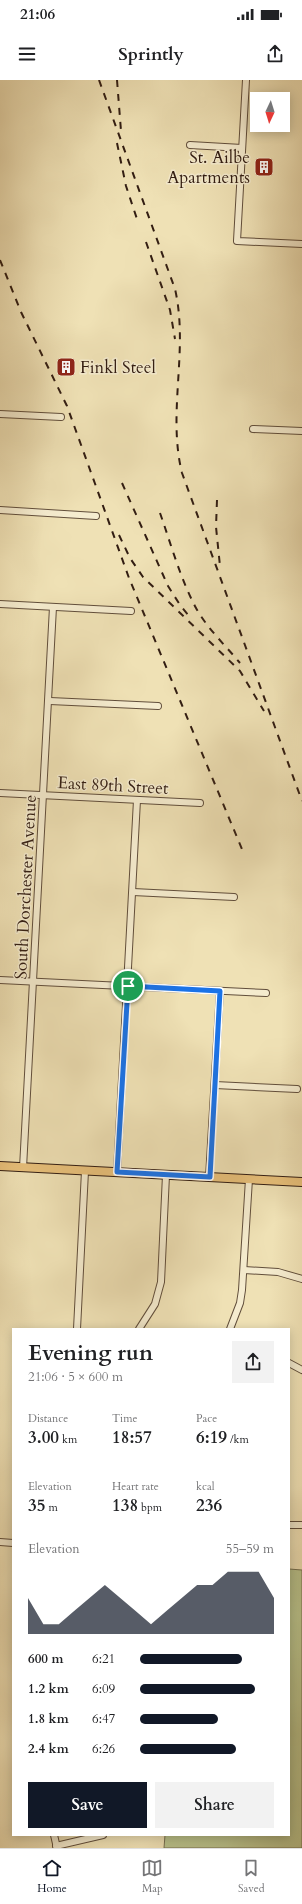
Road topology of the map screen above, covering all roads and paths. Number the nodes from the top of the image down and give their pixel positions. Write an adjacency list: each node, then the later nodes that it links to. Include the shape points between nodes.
1 (246, 80): 3 (street)
2 (190, 145): 3 (street)
3 (242, 148): 4 (street, via 237,241)
4 (302, 244)
5 (0, 414): 6 (street)
6 (61, 417)
7 (253, 429): 8 (street)
8 (302, 431)
9 (0, 510): 10 (street)
10 (96, 516)
11 (0, 604): 12 (street)
12 (53, 607): 13 (street); 14 (street, South Dorchester Avenue)
13 (131, 611)
14 (50, 701): 15 (street); 17 (street, South Dorchester Avenue)
15 (158, 706)
16 (0, 793): 17 (street, East 89th Street)
17 (44, 795): 18 (street, East 89th Street); 23 (street, South Dorchester Avenue)
18 (137, 800): 19 (street, East 89th Street); 20 (street)
19 (200, 803)
20 (133, 892): 21 (street); 24 (street)
21 (234, 897)
22 (0, 980): 23 (street)
23 (33, 982): 24 (street); 30 (street, South Dorchester Avenue)
24 (128, 986): 25 (street); 32 (street)
25 (220, 991): 26 (street); 27 (street)
26 (266, 993)
27 (215, 1085): 28 (street); 34 (street)
28 (297, 1089)
29 (0, 1166): 30 (main road)
30 (23, 1168): 31 (main road)
31 (85, 1171): 32 (main road); 39 (street)
32 (117, 1172): 33 (main road)
33 (166, 1175): 34 (main road); 40 (street, via 159,1293)
34 (210, 1177): 35 (main road)
35 (249, 1179): 36 (main road); 37 (street)
36 (302, 1182)
37 (244, 1270): 38 (street, via 278,1272); 41 (street, via 240,1303)
38 (302, 1279)
39 (77, 1328)
40 (141, 1328)
41 (230, 1328)
42 (290, 1364): 43 (street)
43 (302, 1370)
44 (290, 1525): 45 (street)
45 (302, 1525)
46 (0, 1542): 47 (street)
47 (12, 1543)
48 (54, 1836): 50 (street)
49 (99, 1836): 50 (street)
50 (57, 1847)

